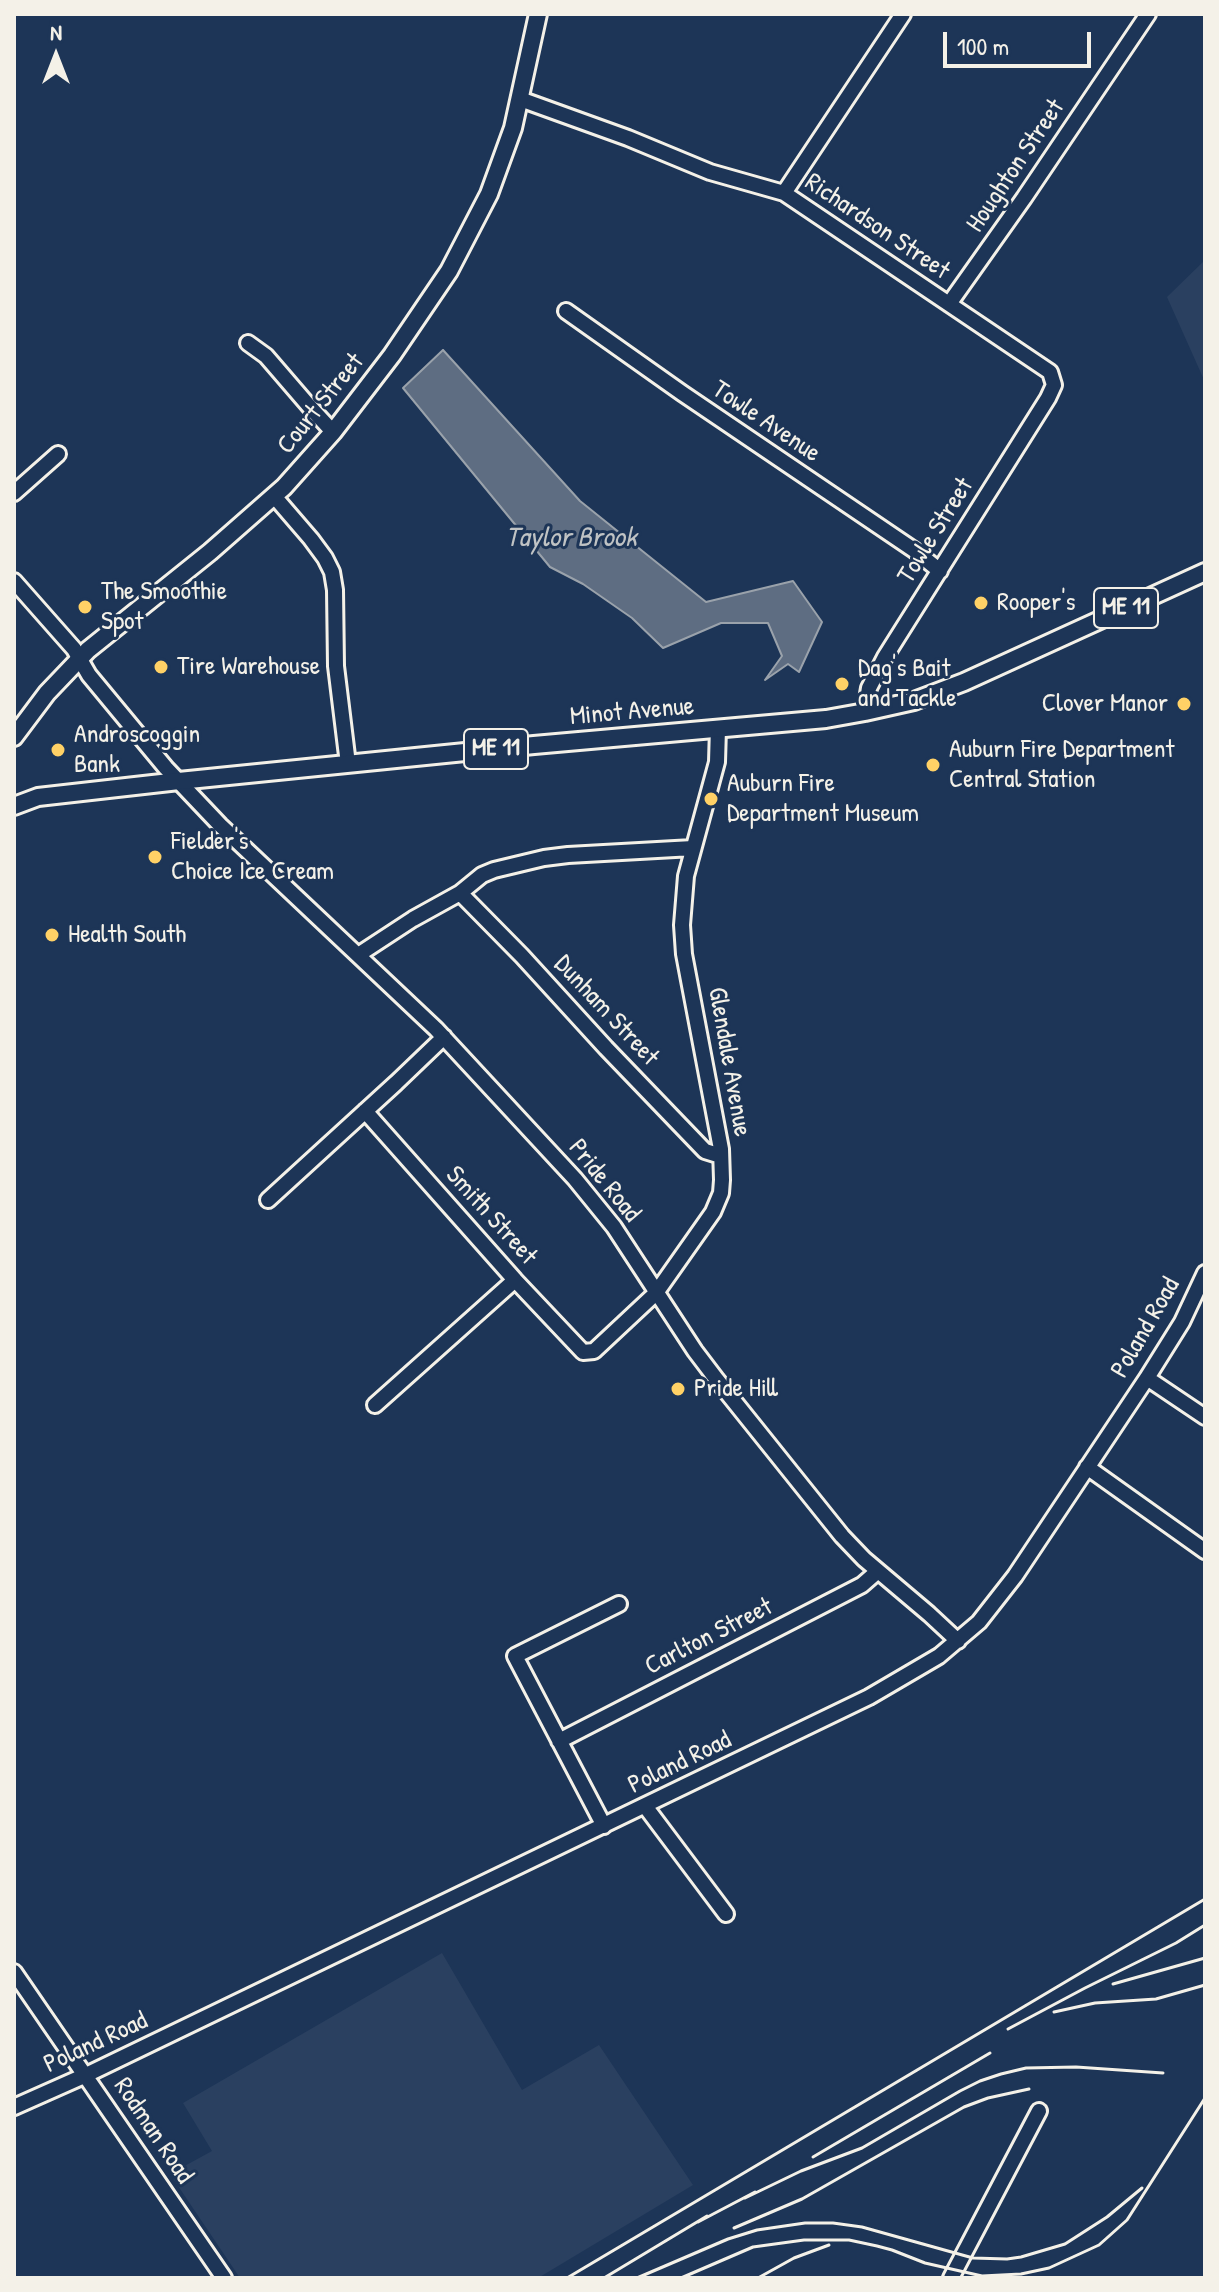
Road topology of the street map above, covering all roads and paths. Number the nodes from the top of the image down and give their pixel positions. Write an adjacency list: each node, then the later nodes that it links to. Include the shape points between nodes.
1 (538, 14): 4 (main road, Court Street)
2 (903, 14): 5 (street)
3 (1148, 14): 6 (street, Houghton Street)
4 (520, 99): 5 (street, Richardson Street, via 710,172); 10 (main road, Court Street, via 493,184 449,271)
5 (784, 193): 6 (street, Richardson Street)
6 (949, 304): 9 (street, Richardson Street, via 1040,363)
7 (566, 311): 14 (street, Towle Avenue)
8 (248, 343): 10 (street, via 266,356)
9 (1053, 378): 14 (street, Towle Street, via 1048,398)
10 (333, 432): 13 (main road, Court Street)
11 (58, 454): 12 (street)
12 (14, 493)
13 (274, 496): 17 (main road, Court Street); 21 (street, via 332,572)
14 (940, 571): 18 (street, Towle Street, via 871,682)
15 (1205, 572): 18 (main road, Minot Avenue / ME 11, via 964,682)
16 (14, 581): 17 (street, Pride Road)
17 (79, 658): 20 (main road, Court Street); 22 (street, Pride Road)
18 (865, 712): 19 (main road, Minot Avenue / ME 11)
19 (718, 728): 21 (main road, Minot Avenue / ME 11); 26 (street, Glendale Avenue, via 717,762)
20 (14, 737)
21 (348, 764): 22 (main road, Minot Avenue / ME 11)
22 (179, 781): 24 (main road, Minot Avenue / ME 11); 28 (street, Pride Road)
23 (14, 794): 24 (main road, Minot Avenue / ME 11)
24 (38, 797): 25 (main road, Minot Avenue / ME 11)
25 (14, 806)
26 (693, 848): 27 (street, via 544,858 494,870); 31 (street, Glendale Avenue, via 682,908 684,954)
27 (460, 893): 28 (street); 31 (street, Dunham Street, via 705,1151)
28 (358, 955): 29 (street, Pride Road)
29 (444, 1037): 30 (street); 35 (street, Pride Road, via 591,1197)
30 (365, 1111): 32 (street); 34 (street, Smith Street)
31 (721, 1156): 35 (street, Glendale Avenue, via 717,1205)
32 (268, 1200)
33 (1205, 1273): 37 (street, Poland Road)
34 (515, 1280): 36 (street, Smith Street); 38 (street)
35 (656, 1293): 36 (street, Glendale Avenue, via 594,1351); 42 (street, Pride Road, via 760,1436 842,1536)
36 (583, 1352)
37 (1147, 1378): 39 (street); 40 (street, Poland Road)
38 (375, 1405)
39 (1205, 1417)
40 (1087, 1467): 41 (street); 44 (street, Poland Road, via 997,1601)
41 (1205, 1551)
42 (878, 1571): 44 (street, Pride Road); 45 (street, Carlton Street, via 862,1585)
43 (619, 1604): 45 (street, via 515,1656)
44 (958, 1641): 46 (street, Poland Road, via 869,1697)
45 (559, 1741): 47 (street)
46 (645, 1806): 47 (street, Poland Road); 48 (street)
47 (604, 1826): 50 (street, Poland Road)
48 (726, 1914)
49 (14, 1972): 50 (street, Rodman Road)
50 (86, 2075): 51 (street, Poland Road); 53 (street, Rodman Road)
51 (14, 2107)
52 (1039, 2111): 54 (street)
53 (224, 2278)
54 (951, 2278)

